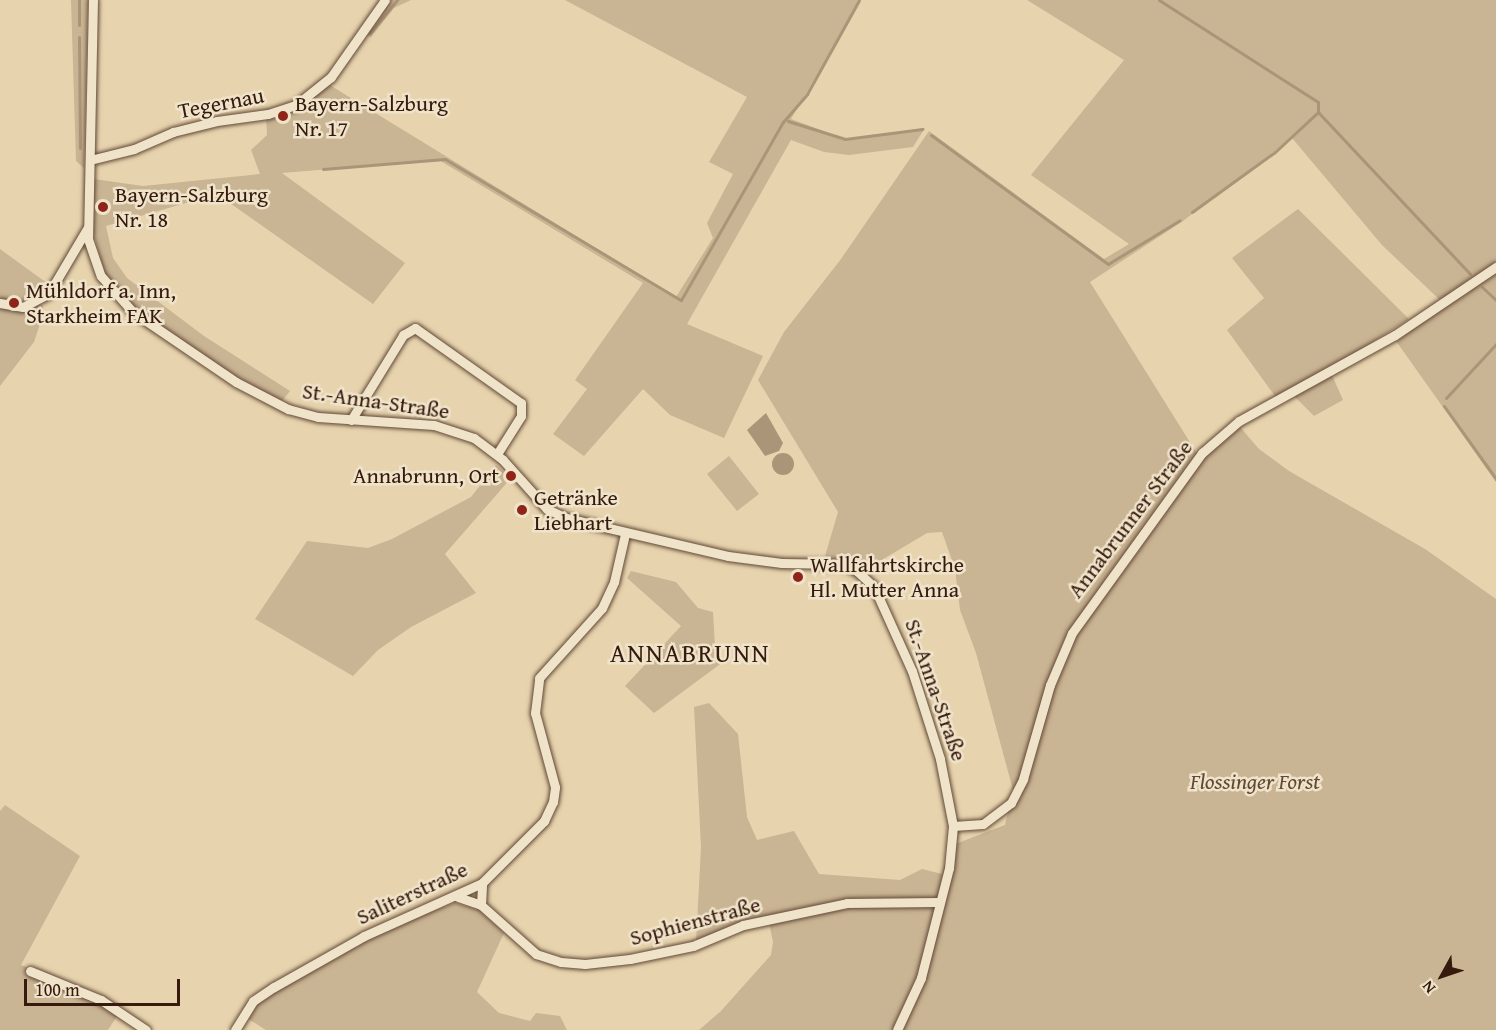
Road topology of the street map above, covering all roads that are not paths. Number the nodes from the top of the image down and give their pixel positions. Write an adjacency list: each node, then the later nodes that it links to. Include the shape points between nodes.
1 (93, 0): 3 (street)
2 (385, 0): 3 (street, Tegernau, via 331,77 296,105 173,132 134,149)
3 (90, 160): 4 (street)
4 (88, 227): 6 (street, via 49,293 23,307); 7 (street, St.-Anna-Straße, via 96,268 118,299 260,396 318,417)
5 (1496, 267): 10 (street, Annabrunner Straße, via 1395,335 1239,421 1203,453 1072,633 1050,685 1023,779 1011,802 983,824)
6 (0, 303)
7 (351, 420): 8 (street, St.-Anna-Straße, via 434,425 474,438); 8 (street, via 404,335 415,328 521,403 521,416)
8 (497, 454): 9 (street, St.-Anna-Straße, via 547,508 578,523)
9 (625, 534): 10 (street, St.-Anna-Straße, via 774,562 833,562 863,575 886,607 912,671 940,759); 11 (street, Saliterstraße, via 614,582 602,608 539,678 535,702 538,730 555,787 550,811 527,840)
10 (953, 826): 13 (street, St.-Anna-Straße, via 949,868)
11 (482, 883): 12 (street, Saliterstraße); 14 (street)
12 (458, 897): 14 (street, Sophienstraße); 17 (street, Saliterstraße, via 364,936 274,987 253,1001)
13 (938, 902): 14 (street, Sophienstraße, via 847,903 743,926 693,946 585,964 536,954); 18 (street, St.-Anna-Straße, via 921,978)
14 (481, 905)
15 (30, 971): 16 (street, via 100,1000)
16 (146, 1030)
17 (235, 1030)
18 (897, 1030)

